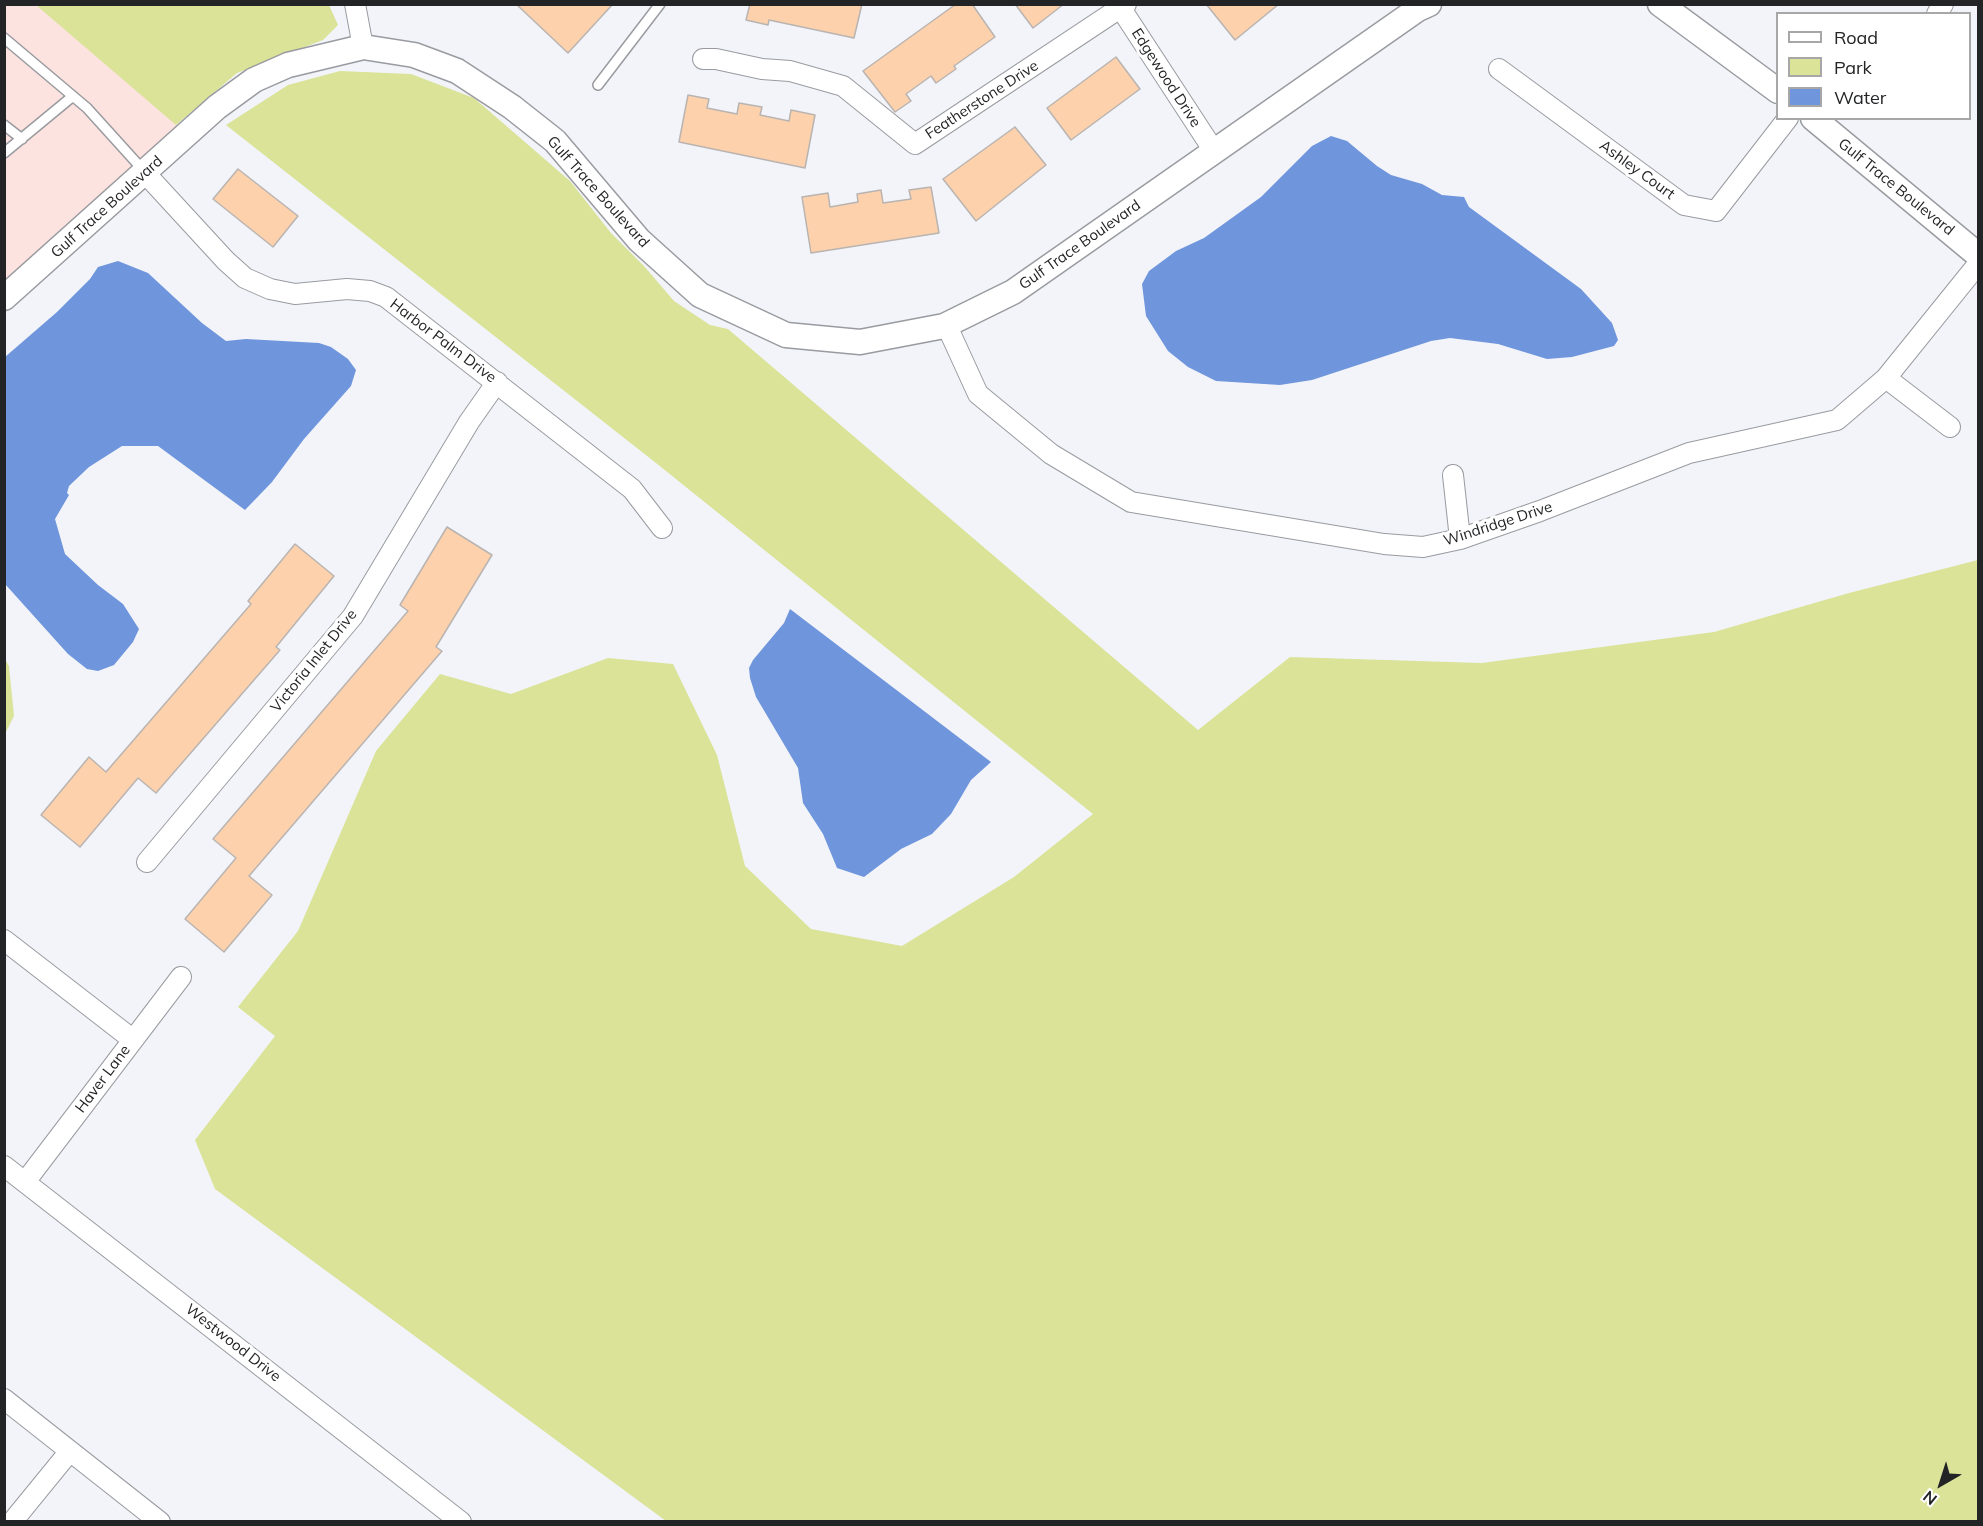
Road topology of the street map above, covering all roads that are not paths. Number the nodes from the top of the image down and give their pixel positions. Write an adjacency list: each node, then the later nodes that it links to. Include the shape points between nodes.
1 (355, 4): 7 (street)
2 (660, 4): 10 (lane)
3 (1429, 4): 17 (street, Gulf Trace Boulevard)
4 (1660, 4): 11 (street)
5 (1122, 6): 8 (street, Featherstone Drive, via 915,144 843,86 790,71); 17 (street, Edgewood Drive)
6 (4, 38): 12 (lane)
7 (363, 47): 19 (street, Gulf Trace Boulevard, via 288,65 254,80 217,107); 23 (street, Gulf Trace Boulevard, via 414,56 457,71 512,107 555,141 639,240 700,295 786,335 860,342)
8 (703, 59)
9 (1499, 69): 13 (street, Ashley Court, via 1684,205 1716,211)
10 (598, 85)
11 (1776, 90)
12 (73, 96): 16 (lane); 19 (lane)
13 (1786, 120)
14 (1815, 120): 20 (street, Gulf Trace Boulevard)
15 (4, 125): 16 (lane)
16 (22, 139): 18 (lane)
17 (1214, 151): 23 (street, Gulf Trace Boulevard, via 1013,292)
18 (4, 153)
19 (145, 173): 22 (street, Gulf Trace Boulevard); 25 (street, Harbor Palm Drive, via 245,278 295,294 348,289 386,297)
20 (1978, 255)
21 (1978, 264): 24 (street, Windridge Drive)
22 (4, 298)
23 (946, 324): 29 (street, Windridge Drive, via 978,394 1051,454 1131,502 1384,544 1423,547)
24 (1886, 378): 26 (street); 29 (street, Windridge Drive, via 1837,420 1689,453)
25 (496, 382): 28 (street, Harbor Palm Drive, via 632,489); 30 (street, Victoria Inlet Drive, via 353,616)
26 (1950, 427)
27 (1453, 475): 29 (street)
28 (662, 528)
29 (1460, 539)
30 (147, 862)
31 (4, 940): 33 (street)
32 (181, 977): 33 (street, Haver Lane)
33 (132, 1039): 35 (street, Haver Lane)
34 (4, 1166): 35 (street, Westwood Drive)
35 (26, 1182): 40 (street, Westwood Drive)
36 (4, 1399): 37 (street)
37 (70, 1451): 38 (street); 39 (street)
38 (12, 1521)
39 (160, 1521)
40 (461, 1521)

